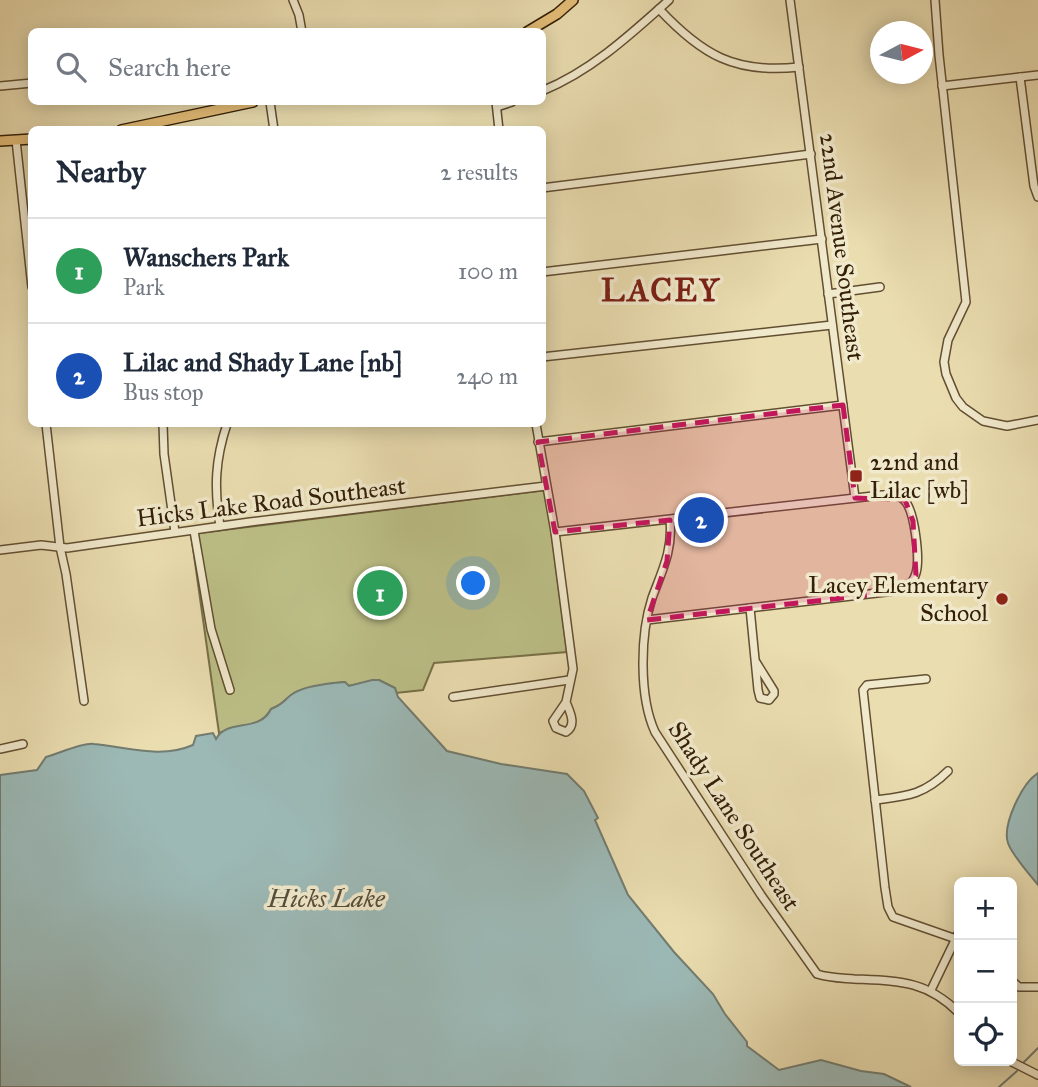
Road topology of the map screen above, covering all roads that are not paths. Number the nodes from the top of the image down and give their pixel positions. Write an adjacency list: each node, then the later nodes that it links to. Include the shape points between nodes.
1 (293, 0): 7 (street)
2 (573, 0): 8 (main road)
3 (668, 0): 6 (street)
4 (790, 0): 9 (street, 22nd Avenue Southeast)
5 (935, 0): 14 (street)
6 (659, 9): 9 (street, via 711,54 771,70); 15 (street, via 599,60)
7 (301, 28)
8 (534, 28)
9 (799, 67): 25 (street, 22nd Avenue Southeast)
10 (1038, 75): 11 (street)
11 (1020, 77): 14 (street); 27 (street)
12 (28, 83): 13 (street)
13 (0, 86)
14 (942, 86): 36 (street, via 967,302 948,340 946,374 956,398 983,421 1007,426)
15 (546, 88)
16 (242, 105): 19 (main road)
17 (270, 105): 20 (street)
18 (496, 105): 21 (street)
19 (171, 125)
20 (273, 126)
21 (499, 126)
22 (28, 139): 23 (main road)
23 (16, 140): 24 (main road); 29 (street)
24 (0, 141)
25 (811, 154): 26 (street); 28 (street, 22nd Avenue Southeast)
26 (546, 187)
27 (1038, 197)
28 (822, 239): 30 (street); 32 (street, 22nd Avenue Southeast)
29 (28, 247)
30 (546, 272)
31 (880, 287): 32 (street)
32 (828, 294): 33 (street, 22nd Avenue Southeast)
33 (832, 325): 34 (street); 35 (street, 22nd Avenue Southeast)
34 (546, 356)
35 (842, 405): 41 (street); 43 (street, 22nd Avenue Southeast)
36 (1038, 420)
37 (46, 427): 49 (street)
38 (163, 427): 47 (street)
39 (226, 427): 45 (street, via 214,482)
40 (536, 427): 41 (street)
41 (538, 442): 42 (street)
42 (546, 486): 45 (street, Hicks Lake Road Southeast); 48 (street)
43 (855, 498): 44 (street); 51 (street, via 896,495 905,499 914,531 917,569 913,582 903,590)
44 (670, 520): 48 (street); 52 (street, Shady Lane Southeast, via 667,561)
45 (220, 526): 46 (street, Hicks Lake Road Southeast)
46 (194, 531): 47 (street, Hicks Lake Road Southeast); 56 (street, via 211,629)
47 (175, 532): 49 (street, Hicks Lake Road Southeast)
48 (555, 532): 55 (street, via 573,669)
49 (60, 547): 50 (street, Hicks Lake Road Southeast); 58 (street)
50 (0, 550)
51 (750, 608): 52 (street); 53 (street)
52 (647, 620): 68 (street, Shady Lane Southeast, via 645,683 655,732 810,968 829,977 907,983)
53 (756, 662): 53 (street, via 760,698 769,700 774,691)
54 (926, 679): 63 (street, via 867,685 863,690)
55 (569, 680): 57 (street); 59 (street)
56 (230, 690)
57 (453, 697)
58 (84, 701)
59 (566, 702)
60 (23, 744): 61 (street)
61 (0, 749)
62 (948, 771): 63 (street, via 917,793)
63 (875, 800): 64 (street, via 893,917)
64 (954, 936)
65 (956, 940): 68 (street)
66 (1017, 986): 67 (street)
67 (1038, 987)
68 (930, 990): 69 (street, Shady Lane Southeast)
69 (954, 1009)
70 (1017, 1064): 71 (street)
71 (1038, 1075)

